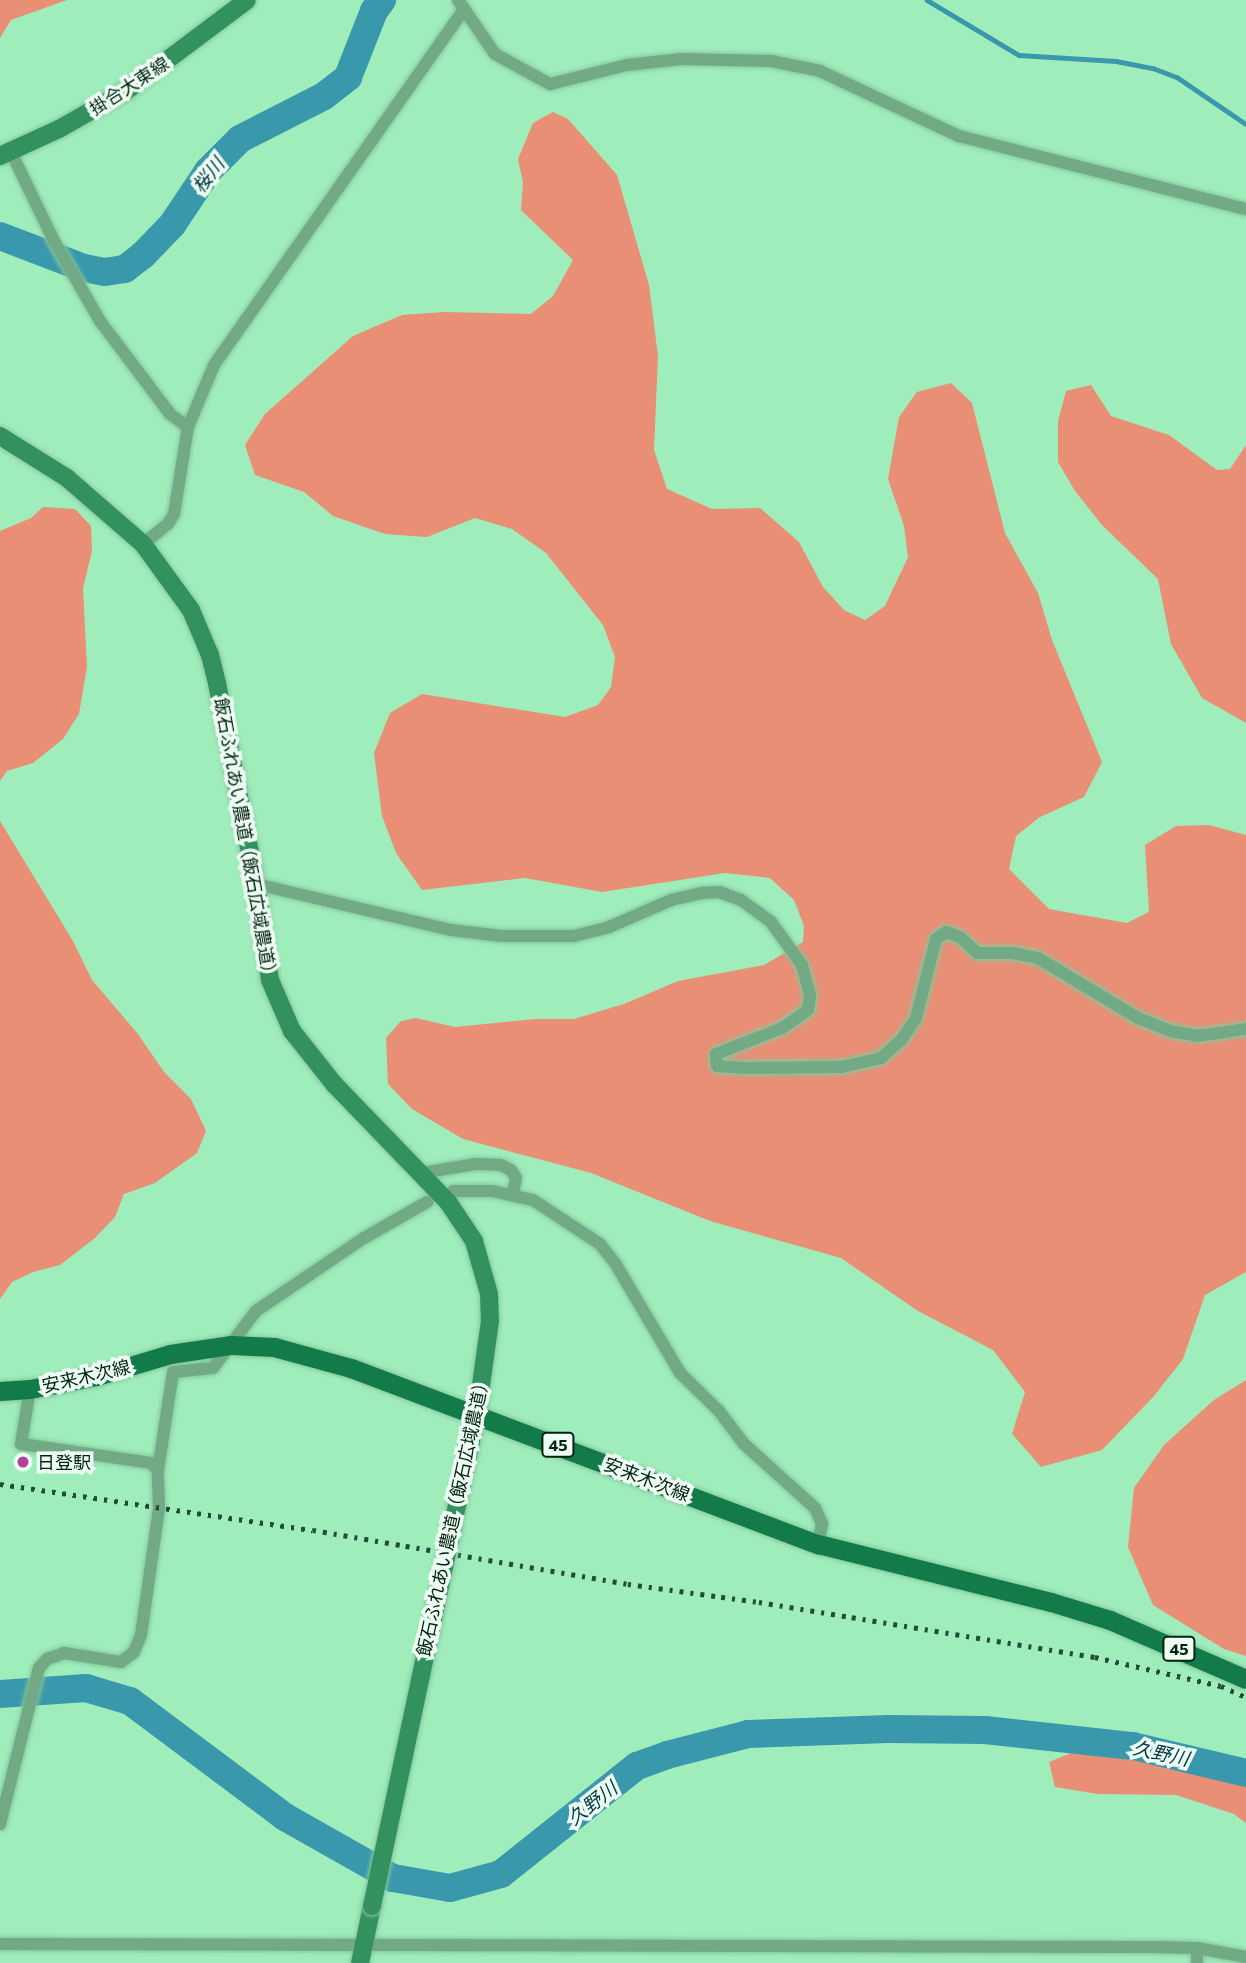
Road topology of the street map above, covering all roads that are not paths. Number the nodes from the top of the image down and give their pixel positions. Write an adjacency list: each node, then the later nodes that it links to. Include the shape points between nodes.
1 (247, 0): 3 (street, 掛合大東線, via 126,91)
2 (461, 4): 4 (street, via 495,54 550,83 627,65 771,61 820,71 959,136); 5 (street, via 214,365)
3 (6, 154): 5 (street, via 100,321 170,414)
4 (1246, 209)
5 (188, 427): 7 (street, via 174,514)
6 (0, 436): 7 (street, 飯石ふれあい農道（飯石広域農道）, via 67,478)
7 (143, 544): 8 (street, 飯石ふれあい農道（飯石広域農道）, via 185,599 210,655)
8 (256, 884): 9 (street, via 451,930 502,936 574,936 609,927 671,900 719,891 741,900 771,922 802,965 810,995 808,1010 782,1028 716,1054 717,1066 842,1067 881,1058 916,1018 936,939 946,932 960,937 976,953 1038,958 1138,1018 1170,1031 1197,1036); 10 (street, 飯石ふれあい農道（飯石広域農道）, via 270,980 292,1031 334,1084)
9 (1246, 1029)
10 (422, 1173): 12 (street, via 501,1165 516,1178); 17 (street, 飯石ふれあい農道（飯石広域農道）, via 460,1217 483,1267 489,1321)
11 (453, 1191): 12 (street)
12 (513, 1194): 19 (street, via 533,1200 600,1244 680,1373 719,1411 743,1443 815,1508 822,1524)
13 (427, 1202): 14 (street, via 364,1238 256,1311)
14 (231, 1345): 15 (main road, 安来木次線 / 45, via 170,1354 97,1376); 17 (main road, 安来木次線 / 45, via 274,1347 351,1367); 18 (street, via 213,1368 173,1372)
15 (30, 1389): 16 (main road, 安来木次線 / 45); 18 (street, via 21,1444 151,1463)
16 (0, 1391)
17 (477, 1413): 19 (main road, 安来木次線 / 45); 24 (street, 飯石ふれあい農道（飯石広域農道）, bridge)
18 (158, 1470): 21 (street, via 159,1508 141,1635 134,1652 121,1662 64,1653 47,1659 39,1668)
19 (818, 1544): 20 (main road, 安来木次線 / 45, via 1111,1620)
20 (1246, 1679)
21 (0, 1824)
22 (0, 1944): 24 (street)
23 (1197, 1948): 24 (street); 25 (street); 26 (street)
24 (361, 1955)
25 (1246, 1957)
26 (1197, 1963)

